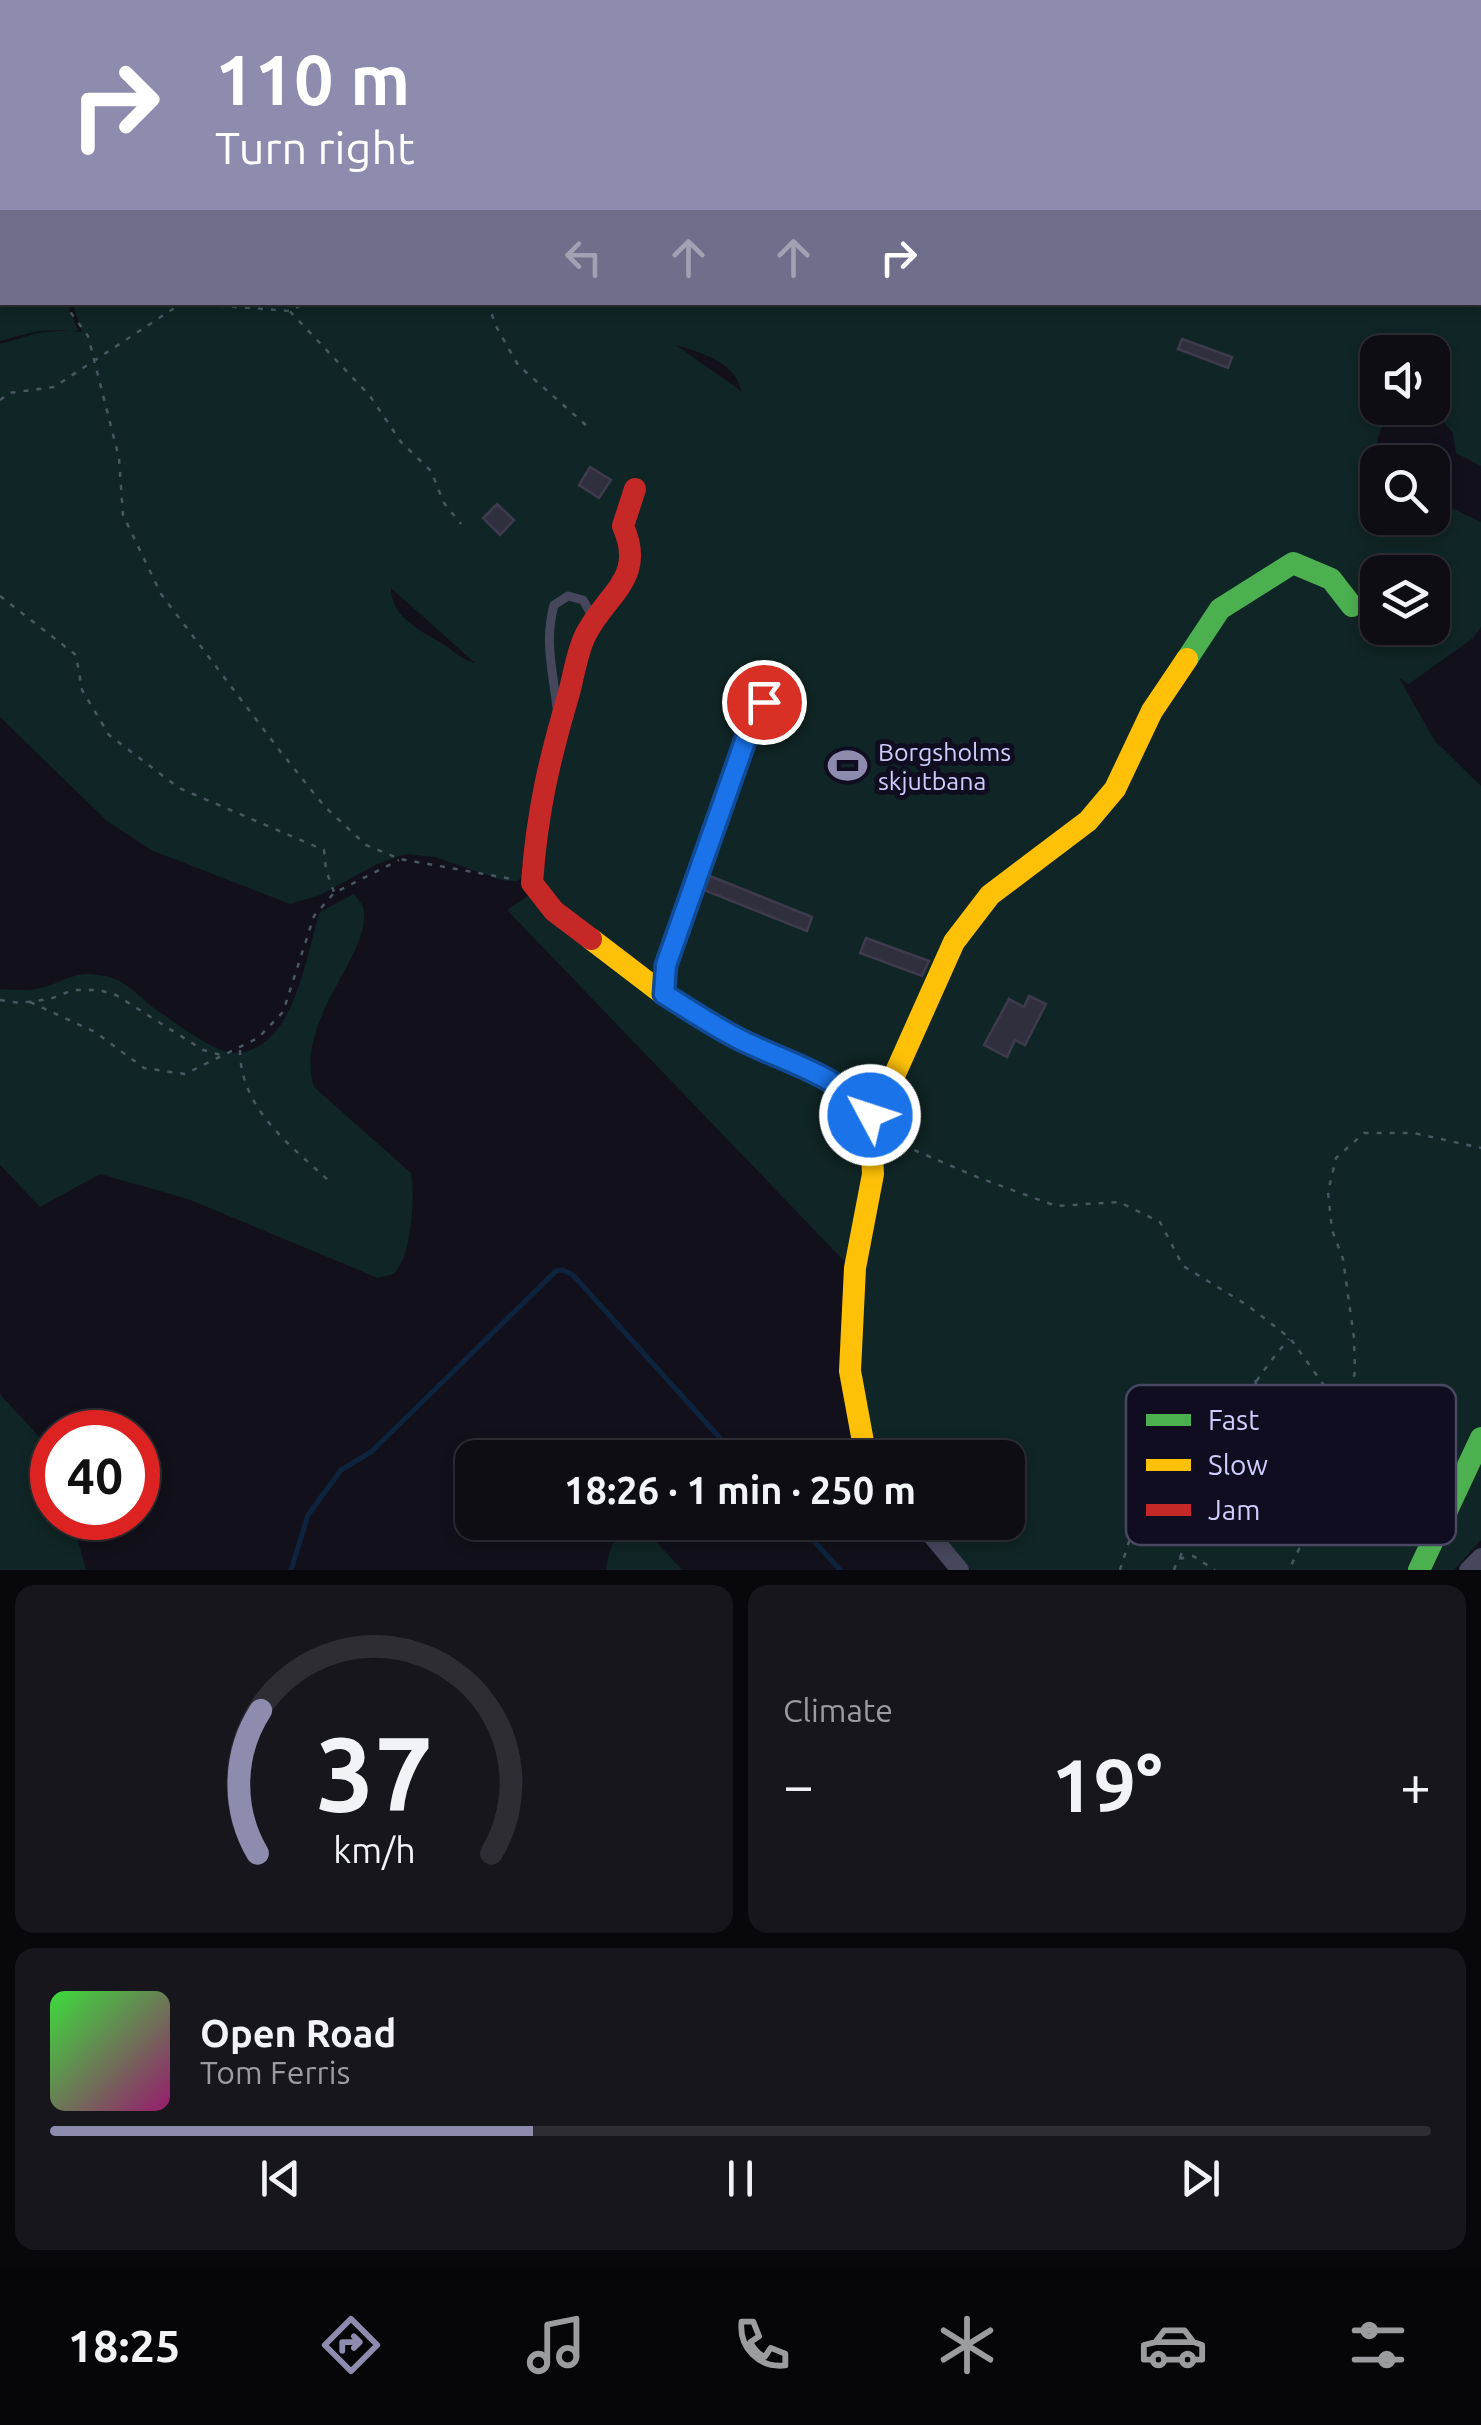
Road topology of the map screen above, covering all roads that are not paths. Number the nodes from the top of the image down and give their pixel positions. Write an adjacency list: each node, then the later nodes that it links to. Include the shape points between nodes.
1 (635, 489): 3 (street, via 623,526 632,566)
2 (1352, 606): 7 (street, via 1331,579 1293,562 1220,609 1152,711 1115,789 1088,821 990,895 954,942)
3 (588, 632): 5 (street); 5 (lane, via 590,612 583,600 568,596 554,605 548,655)
4 (777, 680): 6 (lane, via 751,724 666,965)
5 (559, 726): 6 (street, via 538,817 532,883 554,911)
6 (664, 994): 7 (street, via 737,1038 824,1078)
7 (870, 1115): 9 (street, via 873,1174 855,1268 850,1371)
8 (1481, 1438): 10 (street)
9 (863, 1440)
10 (1456, 1491)
11 (935, 1540): 14 (street)
12 (1431, 1545): 15 (street)
13 (1481, 1557): 16 (street)
14 (960, 1570)
15 (1419, 1570)
16 (1468, 1570)

